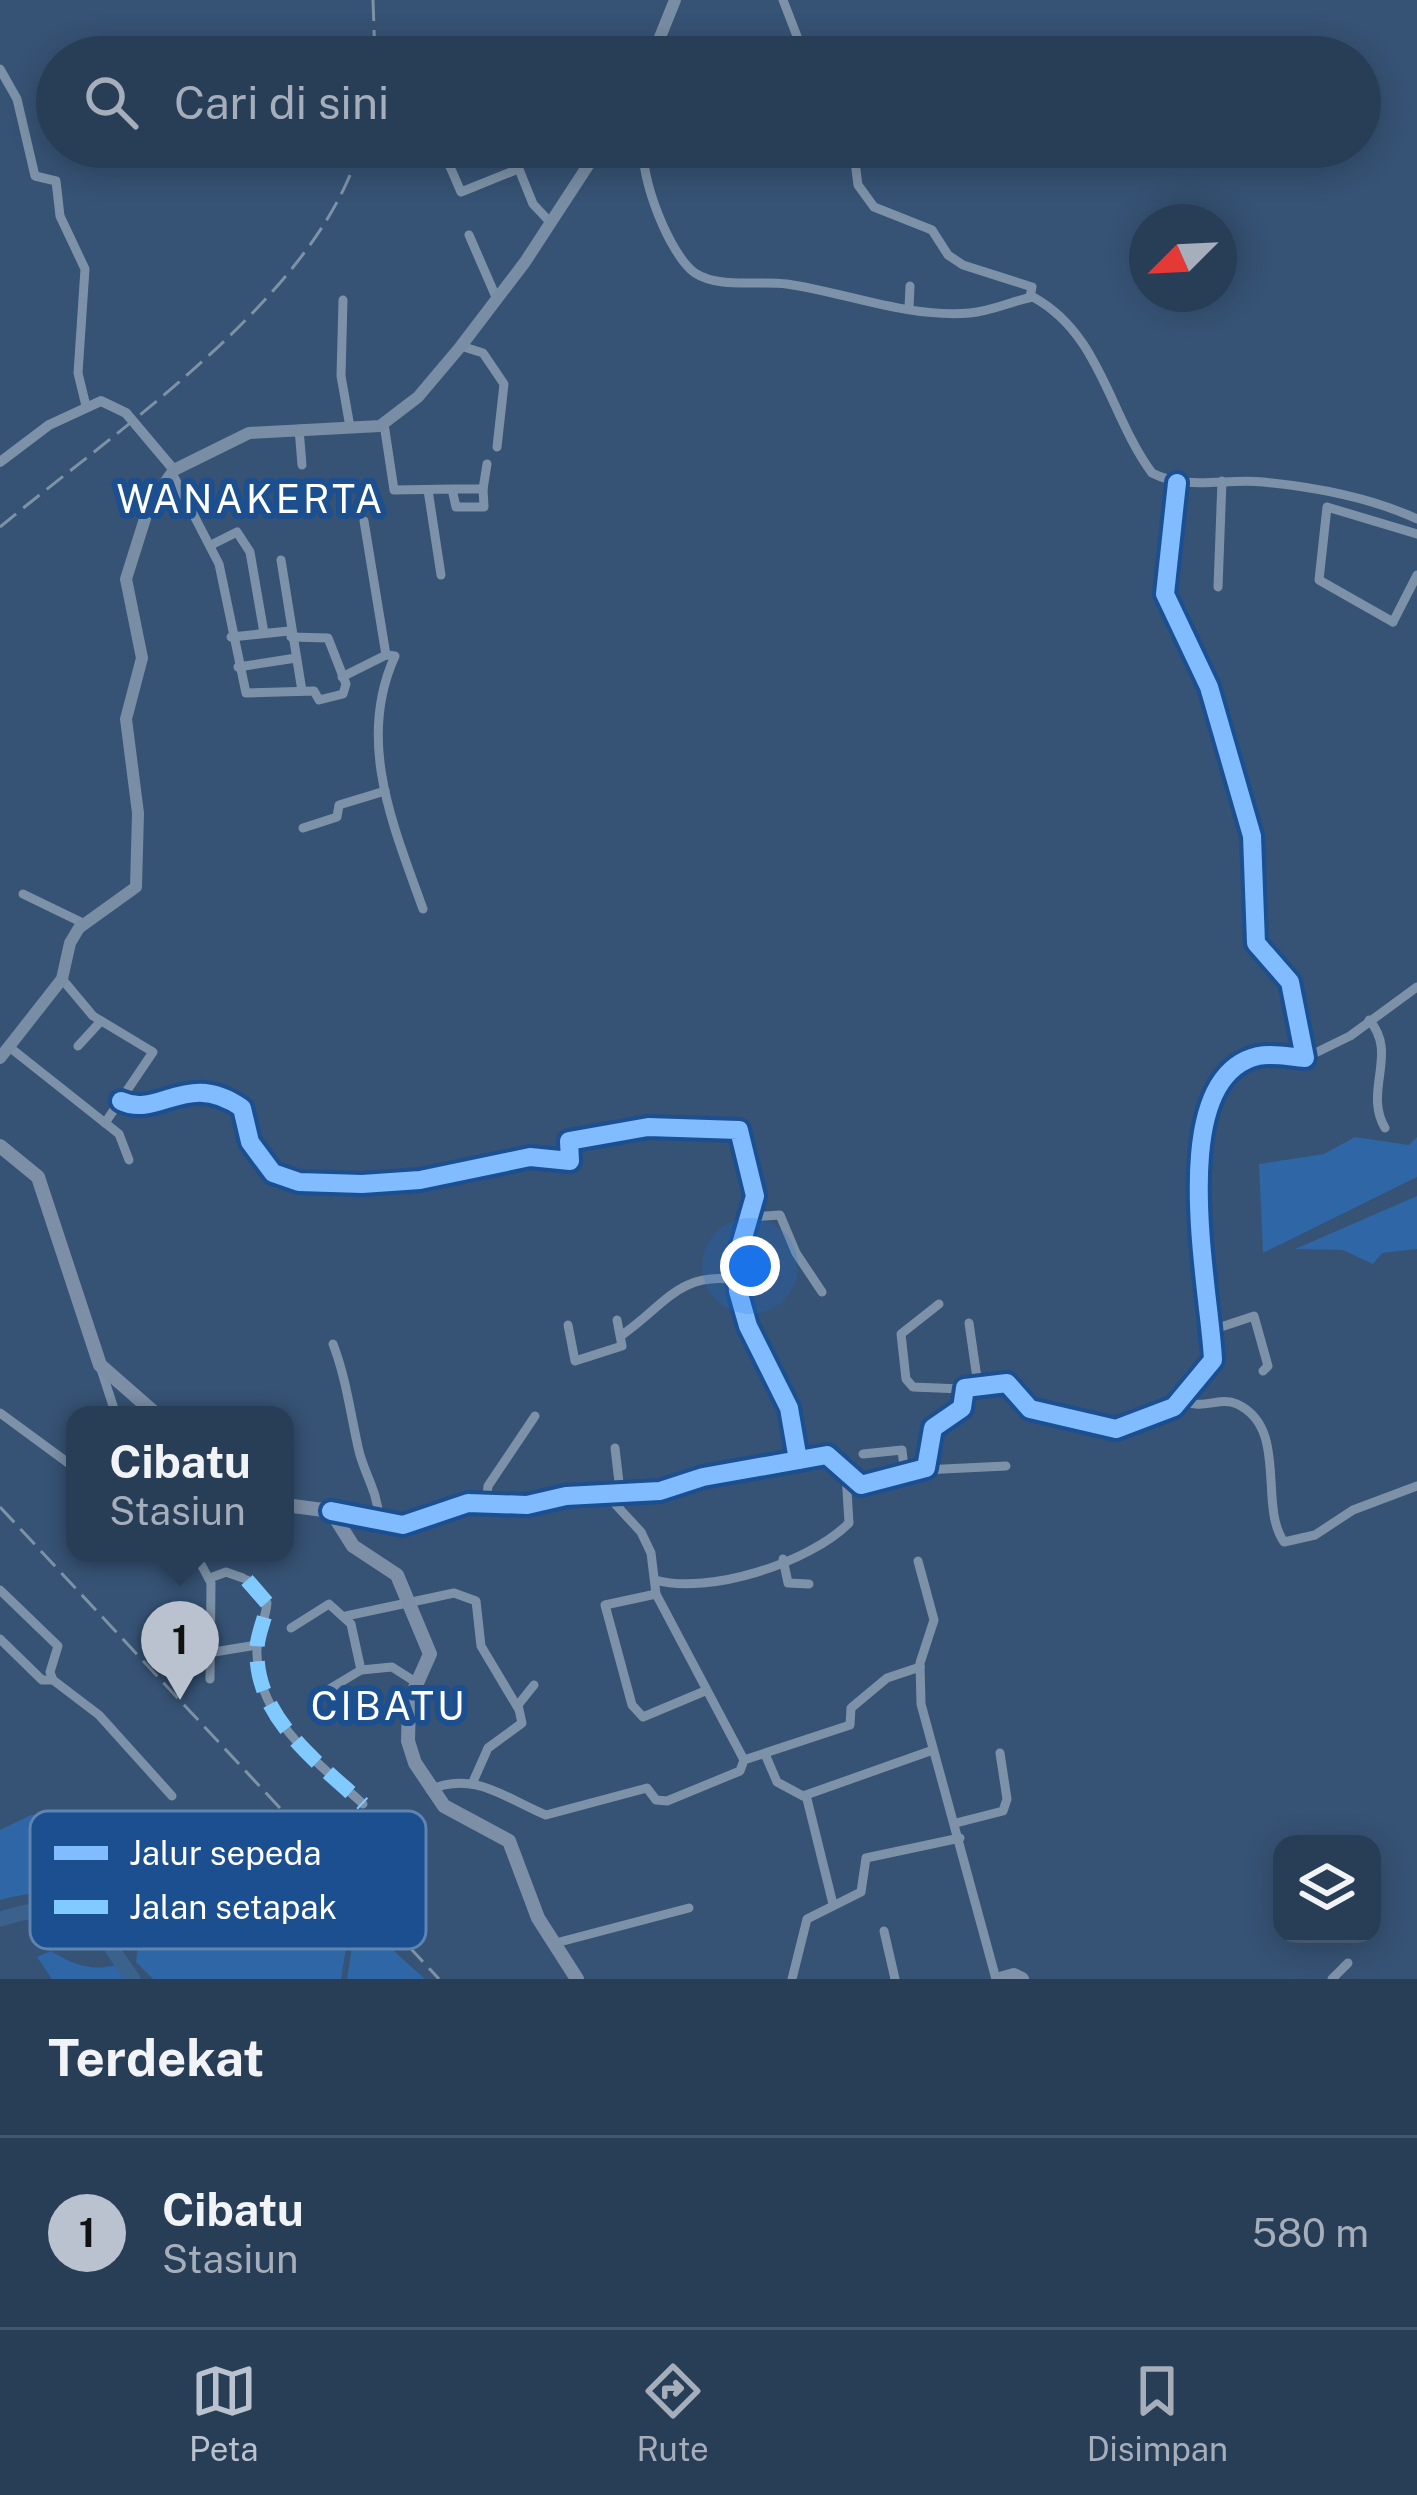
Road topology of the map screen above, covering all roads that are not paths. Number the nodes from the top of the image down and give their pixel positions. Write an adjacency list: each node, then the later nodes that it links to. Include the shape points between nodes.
1 (675, 0): 3 (main road)
2 (783, 0): 4 (street)
3 (660, 36)
4 (797, 36)
5 (0, 69): 19 (street, via 17,99 35,178 56,181 62,220 84,262 78,373)
6 (450, 168): 10 (street, via 459,191)
7 (586, 168): 11 (main road)
8 (645, 168): 17 (street, via 674,245 694,272)
9 (856, 168): 14 (street, via 874,207 932,230 963,265)
10 (518, 169): 11 (street, via 532,204)
11 (550, 221): 15 (main road)
12 (469, 235): 15 (street)
13 (910, 286): 17 (street)
14 (1031, 293): 17 (street, via 974,313); 29 (street, via 1077,330 1148,469)
15 (496, 296): 18 (main road)
16 (343, 300): 21 (street, via 340,376)
17 (909, 308)
18 (461, 346): 20 (main road); 23 (street, via 483,353 504,384)
19 (86, 406): 24 (street); 27 (street, via 118,407)
20 (384, 424): 21 (main road); 32 (street, via 394,490)
21 (350, 427): 22 (main road)
22 (298, 428): 26 (street); 27 (main road, via 249,433)
23 (497, 447)
24 (0, 462)
25 (487, 464): 31 (street)
26 (302, 465)
27 (174, 470): 36 (street, via 171,480); 58 (main road, via 149,506 126,579 142,649 126,719 138,813 136,887)
28 (1222, 481): 29 (street); 33 (street, via 1358,497); 42 (street)
29 (1178, 483): 65 (street, via 1165,594 1209,687 1252,836 1256,943 1290,982)
30 (452, 489): 31 (street); 31 (street, via 456,507 484,507); 32 (street)
31 (483, 489)
32 (428, 490): 40 (street)
33 (1417, 519)
34 (364, 521): 49 (street)
35 (1417, 534): 44 (street, via 1327,507 1319,580)
36 (211, 545): 37 (street, via 237,532); 39 (street)
37 (248, 559): 39 (street); 45 (street)
38 (281, 560): 46 (street)
39 (219, 564): 47 (street)
40 (441, 574)
41 (1417, 574): 44 (street)
42 (1218, 587)
43 (1417, 588): 44 (street)
44 (1393, 622)
45 (264, 633): 46 (street); 47 (street)
46 (290, 634): 50 (street); 52 (street, via 328,638)
47 (231, 637): 51 (street)
48 (406, 650): 49 (street)
49 (390, 656): 52 (street); 54 (street, via 374,745)
50 (296, 658): 51 (street); 53 (street)
51 (238, 667): 53 (street, via 246,693)
52 (343, 677): 53 (street, via 346,690 334,699)
53 (302, 691)
54 (385, 791): 55 (street, via 339,805 337,817); 57 (street)
55 (303, 828)
56 (22, 894): 58 (street)
57 (423, 909)
58 (85, 924): 59 (main road, via 70,943)
59 (62, 979): 62 (street); 64 (main road)
60 (1417, 987): 61 (street)
61 (1369, 1020): 65 (street); 68 (street, via 1384,1042 1377,1103)
62 (100, 1021): 63 (street); 66 (street, via 153,1052)
63 (78, 1046)
64 (4, 1052): 67 (street)
65 (1305, 1058): 78 (street, via 1252,1058 1206,1105 1202,1208)
66 (121, 1101): 67 (street); 71 (street, via 218,1095 242,1108 250,1142 273,1173 319,1183 420,1180 530,1157 570,1161 569,1141 588,1134 739,1130)
67 (105, 1123): 70 (street, via 124,1141)
68 (1385, 1128)
69 (0, 1146): 81 (main road, via 38,1178)
70 (129, 1160)
71 (752, 1217): 72 (street); 73 (street, via 781,1216)
72 (736, 1280): 79 (street, via 692,1280); 92 (street, via 748,1327 789,1408)
73 (822, 1292)
74 (939, 1304): 84 (street, via 901,1334 906,1378 913,1387)
75 (617, 1320): 79 (street)
76 (969, 1323): 83 (street)
77 (568, 1325): 79 (street, via 574,1361 622,1346)
78 (1212, 1330): 82 (street, via 1254,1316); 85 (street, via 1211,1366)
79 (622, 1335)
80 (333, 1344): 104 (street)
81 (100, 1365): 86 (street); 87 (main road)
82 (1263, 1371)
83 (978, 1385): 84 (street); 85 (street, via 1007,1383 1030,1409 1108,1429 1157,1417)
84 (962, 1389): 95 (street, via 962,1408 933,1428)
85 (1183, 1400): 98 (street, via 1228,1402 1251,1415 1265,1440 1284,1543)
86 (113, 1406)
87 (147, 1406)
88 (0, 1413): 93 (street)
89 (535, 1416): 101 (street, via 488,1486)
90 (615, 1448): 99 (street)
91 (863, 1454): 97 (street, via 902,1450)
92 (798, 1460): 96 (street, via 828,1455); 99 (street, via 660,1491)
93 (66, 1461)
94 (1006, 1466): 95 (street)
95 (923, 1470): 97 (street)
96 (845, 1474): 97 (street, via 861,1485); 105 (street, via 847,1526)
97 (904, 1476)
98 (1417, 1486)
99 (620, 1491): 100 (street)
100 (604, 1492): 101 (street); 109 (street, via 641,1532)
101 (486, 1504): 104 (street, via 403,1525)
102 (294, 1506): 103 (main road)
103 (331, 1511): 104 (street); 113 (main road, via 353,1546 397,1575)
104 (379, 1520)
105 (783, 1559): 109 (street, via 705,1587); 110 (street, via 788,1583)
106 (918, 1561): 120 (street, via 934,1620)
107 (200, 1562): 108 (street)
108 (210, 1578): 118 (street, via 245,1579 267,1603); 119 (street)
109 (655, 1580): 112 (street)
110 (808, 1584)
111 (4, 1594): 114 (street); 123 (street, via 58,1646)
112 (656, 1594): 127 (street); 127 (street, via 605,1605 628,1696 642,1718)
113 (406, 1601): 115 (street); 124 (main road, via 430,1654); 128 (street, via 454,1593 479,1604 482,1646)
114 (0, 1607)
115 (346, 1616): 116 (street, via 329,1604); 121 (street)
116 (291, 1628)
117 (0, 1640): 123 (street, via 41,1680)
118 (257, 1645): 119 (street); 137 (street, via 260,1680 286,1731)
119 (214, 1652): 122 (street)
120 (920, 1667): 129 (street); 130 (street, via 886,1678 849,1709 850,1725)
121 (361, 1670): 124 (street, via 392,1667); 126 (street)
122 (210, 1679)
123 (52, 1680): 136 (street, via 91,1706)
124 (414, 1681): 134 (main road, via 408,1741)
125 (534, 1685): 128 (street)
126 (326, 1691)
127 (705, 1691): 132 (street)
128 (518, 1708): 133 (street, via 522,1724 490,1745)
129 (933, 1750): 135 (street); 138 (street)
130 (765, 1754): 132 (street); 135 (street, via 776,1782)
131 (1000, 1754): 138 (street, via 1003,1811)
132 (744, 1760): 133 (street, via 740,1771 680,1798 660,1802 650,1789 633,1790 551,1815)
133 (472, 1784): 134 (street)
134 (430, 1790): 143 (main road, via 509,1841)
135 (806, 1795): 140 (street)
136 (172, 1796)
137 (363, 1804)
138 (956, 1822): 139 (street)
139 (960, 1838): 140 (street, via 866,1858 861,1892); 148 (street)
140 (833, 1904): 146 (street, via 807,1919)
141 (689, 1908): 143 (street)
142 (884, 1931): 147 (street)
143 (552, 1944): 145 (main road)
144 (1348, 1964): 150 (street)
145 (577, 1979)
146 (792, 1979)
147 (895, 1979)
148 (998, 1979): 149 (main road)
149 (1022, 1979)
150 (1332, 1979)

